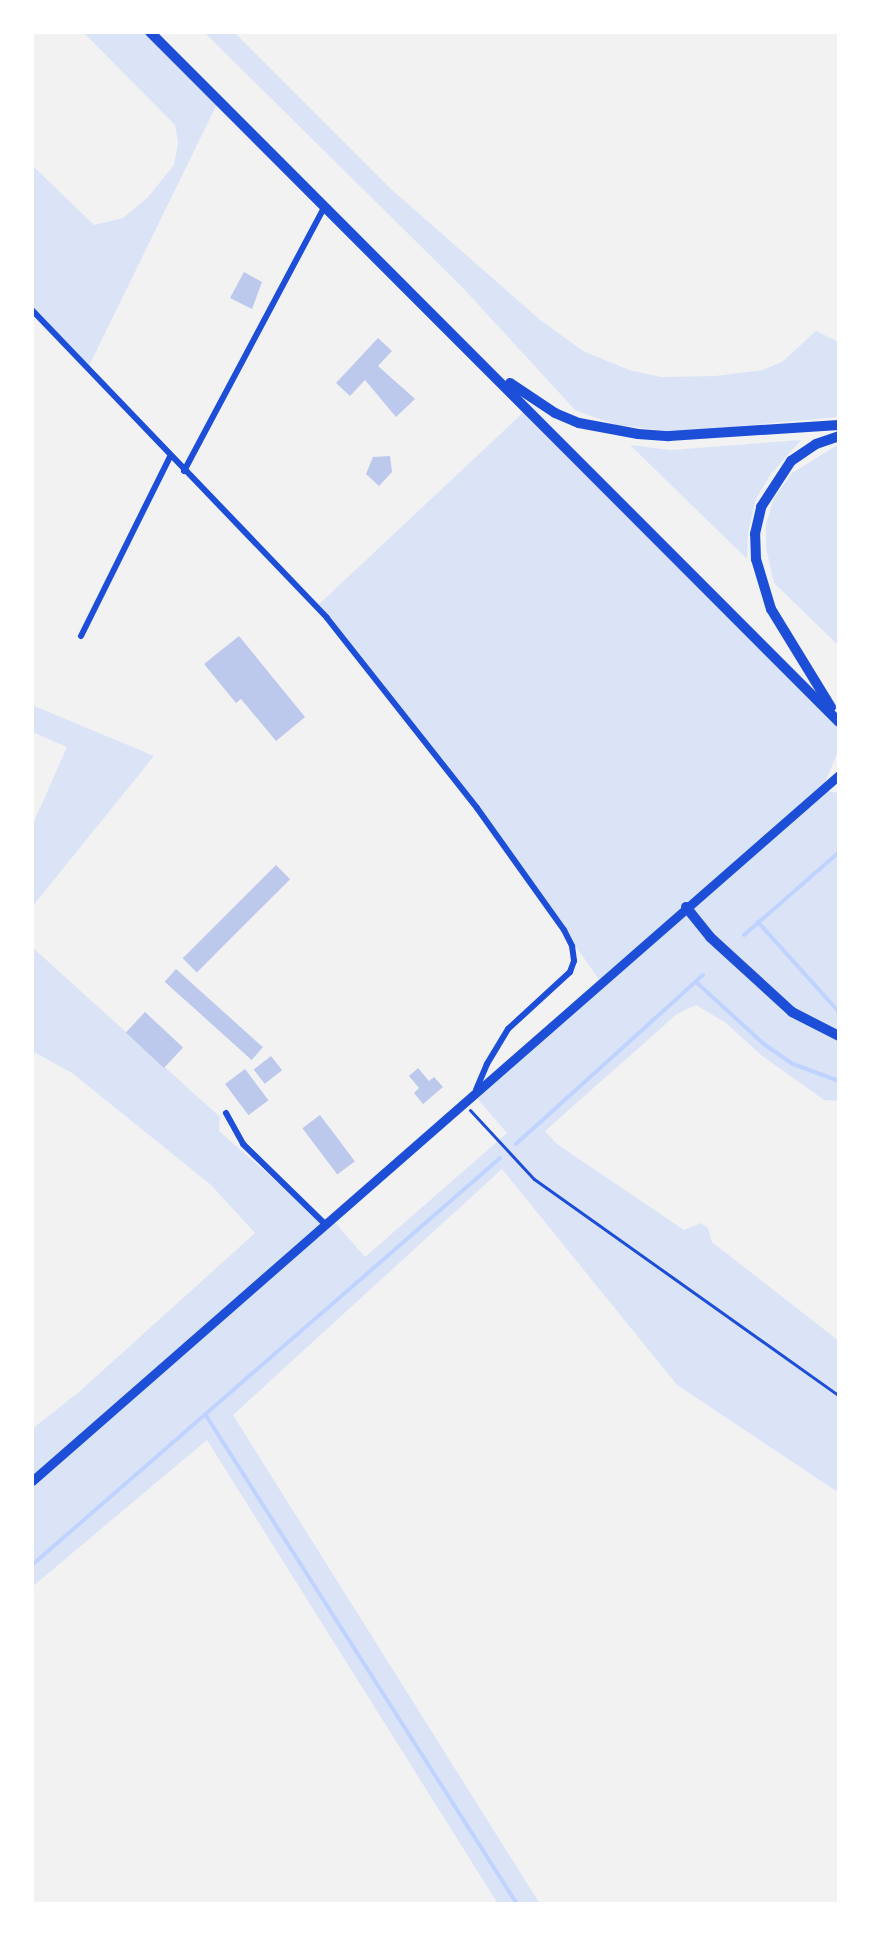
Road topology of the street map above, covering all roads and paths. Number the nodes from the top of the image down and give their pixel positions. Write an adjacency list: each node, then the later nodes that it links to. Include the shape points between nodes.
1 (150, 32): 2 (main road)
2 (325, 205): 4 (main road); 8 (street)
3 (32, 310): 7 (street)
4 (491, 370): 5 (main road, via 555,413 605,429 669,436); 10 (main road)
5 (839, 425)
6 (839, 436): 10 (main road, via 791,461 761,507 755,534 756,559 771,609)
7 (170, 457): 8 (street); 9 (street)
8 (184, 471): 14 (street, via 346,641 477,808 572,946 570,972 503,1035)
9 (81, 636)
10 (839, 720)
11 (839, 775): 12 (main road)
12 (686, 907): 13 (main road, via 710,937 792,1012); 14 (main road)
13 (839, 1036)
14 (474, 1095): 15 (main road)
15 (464, 1104): 17 (main road); 18 (path, via 534,1179)
16 (226, 1113): 17 (street, via 243,1144)
17 (326, 1225): 19 (main road)
18 (839, 1396)
19 (32, 1481)

